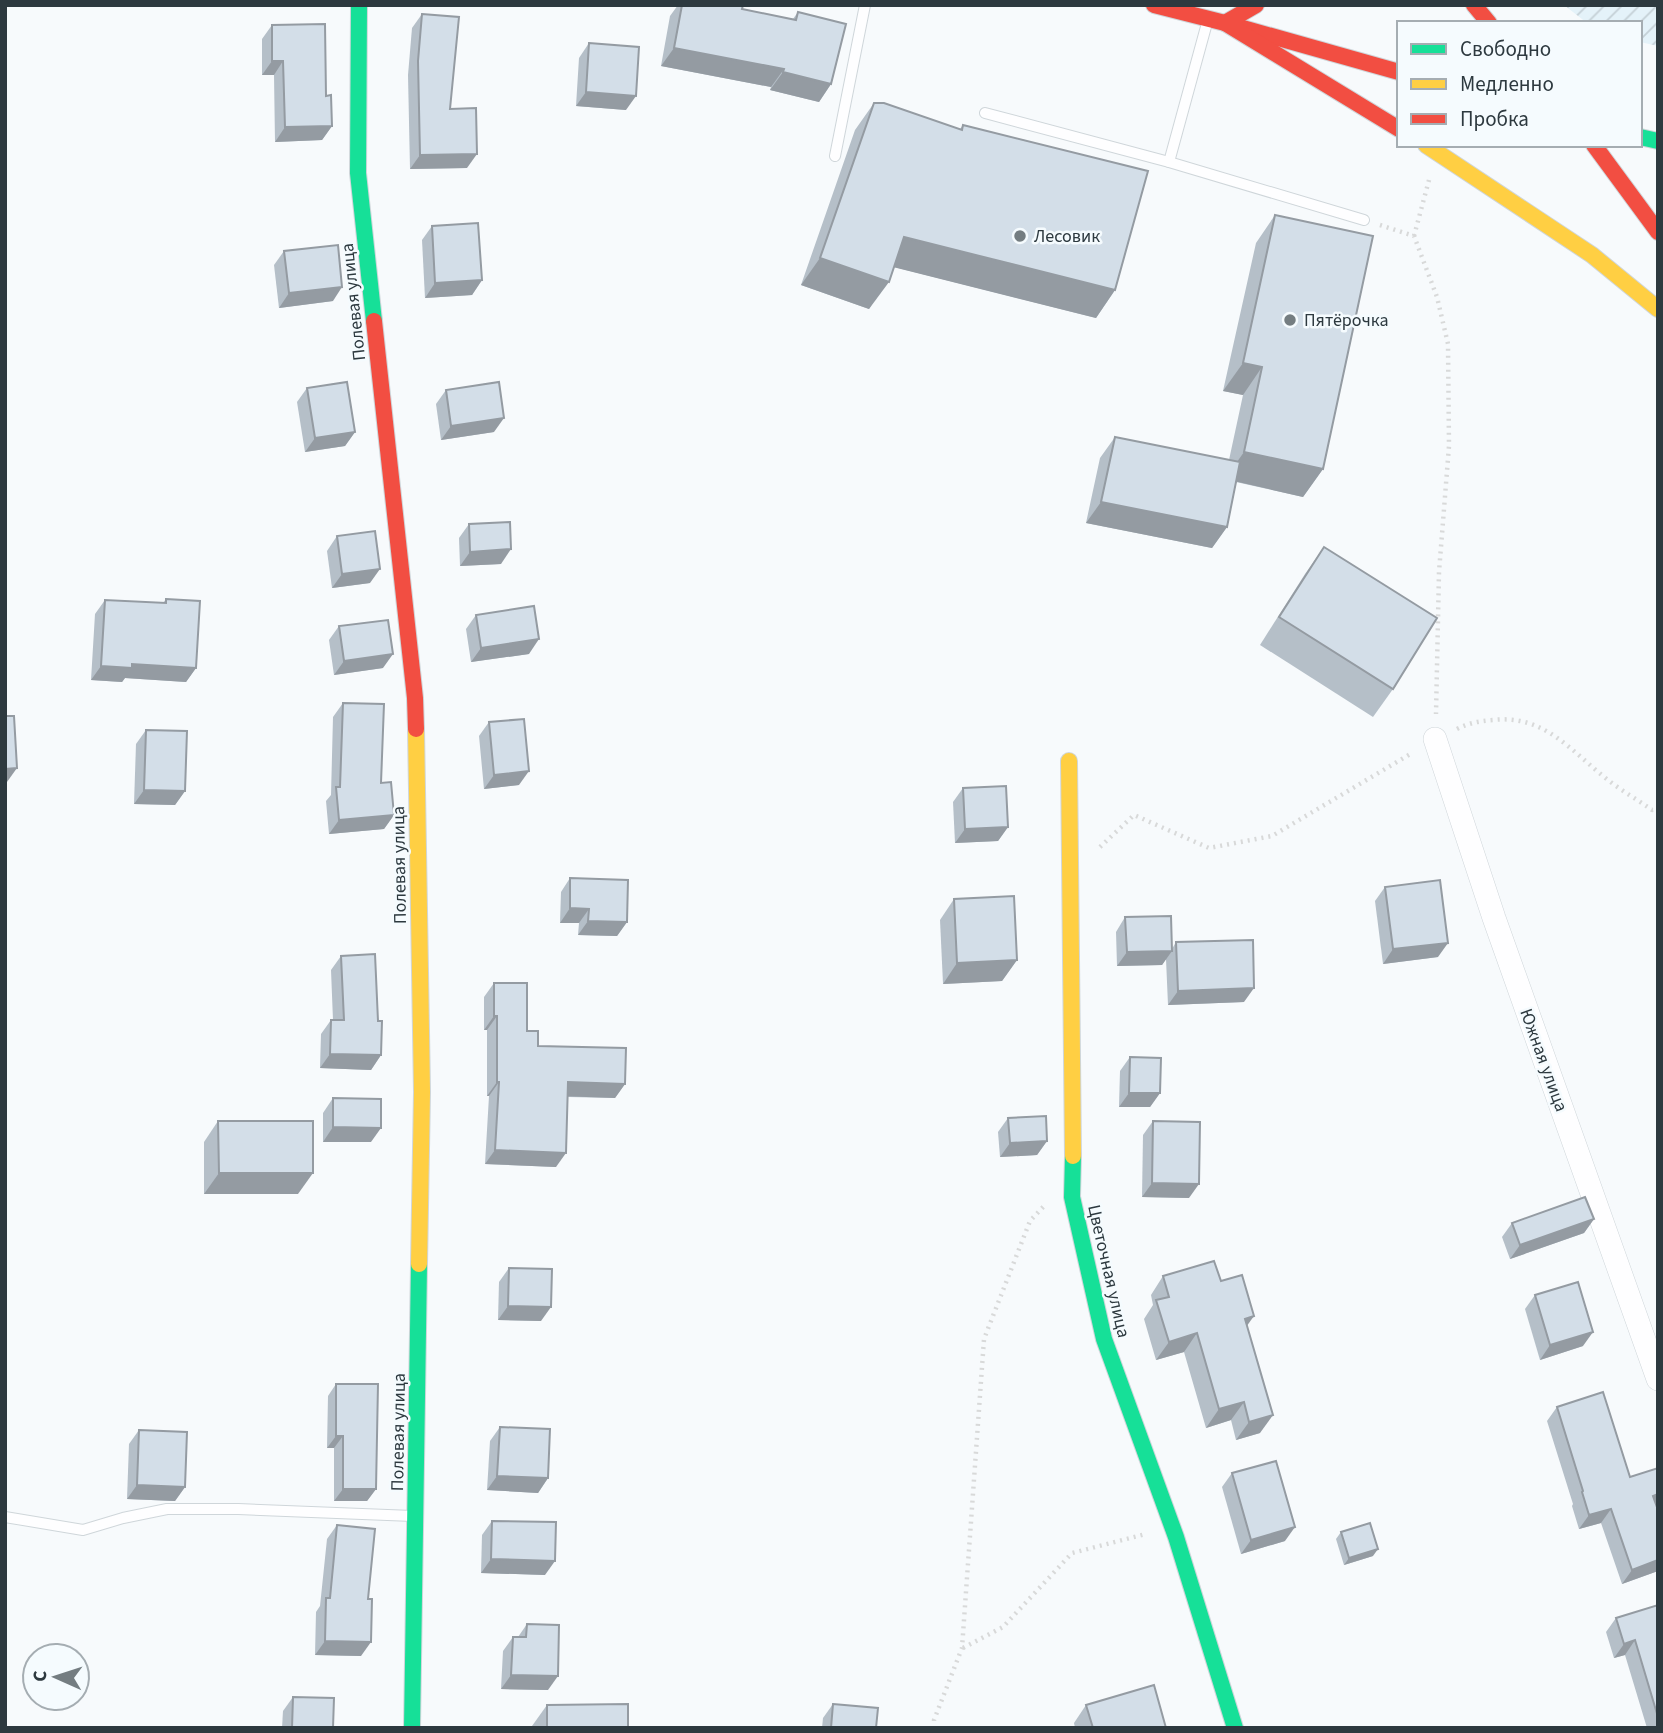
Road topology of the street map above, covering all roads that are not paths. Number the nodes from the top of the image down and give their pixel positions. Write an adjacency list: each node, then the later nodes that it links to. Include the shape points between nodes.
1 (359, 5): 22 (street, Полевая улица, via 358,173 415,698 422,1092)
2 (865, 5): 14 (lane)
3 (1154, 5): 6 (street)
4 (1256, 5): 8 (street)
5 (1474, 5): 7 (street)
6 (1208, 19): 8 (street); 15 (lane)
7 (1487, 21)
8 (1225, 23): 9 (street); 11 (street)
9 (1397, 71)
10 (985, 113): 15 (lane)
11 (1397, 128)
12 (1595, 147): 17 (street)
13 (1431, 148): 18 (street, via 1592,255)
14 (835, 156)
15 (1169, 162): 16 (lane)
16 (1364, 220)
17 (1658, 232)
18 (1658, 309)
19 (1435, 739): 21 (street, Южная улица)
20 (1069, 761): 25 (street, Цветочная улица, via 1072,1197 1104,1339 1176,1538)
21 (1658, 1380)
22 (415, 1516): 23 (lane, via 166,1509 83,1530); 24 (street, Полевая улица)
23 (5, 1517)
24 (412, 1728)
25 (1235, 1728)

